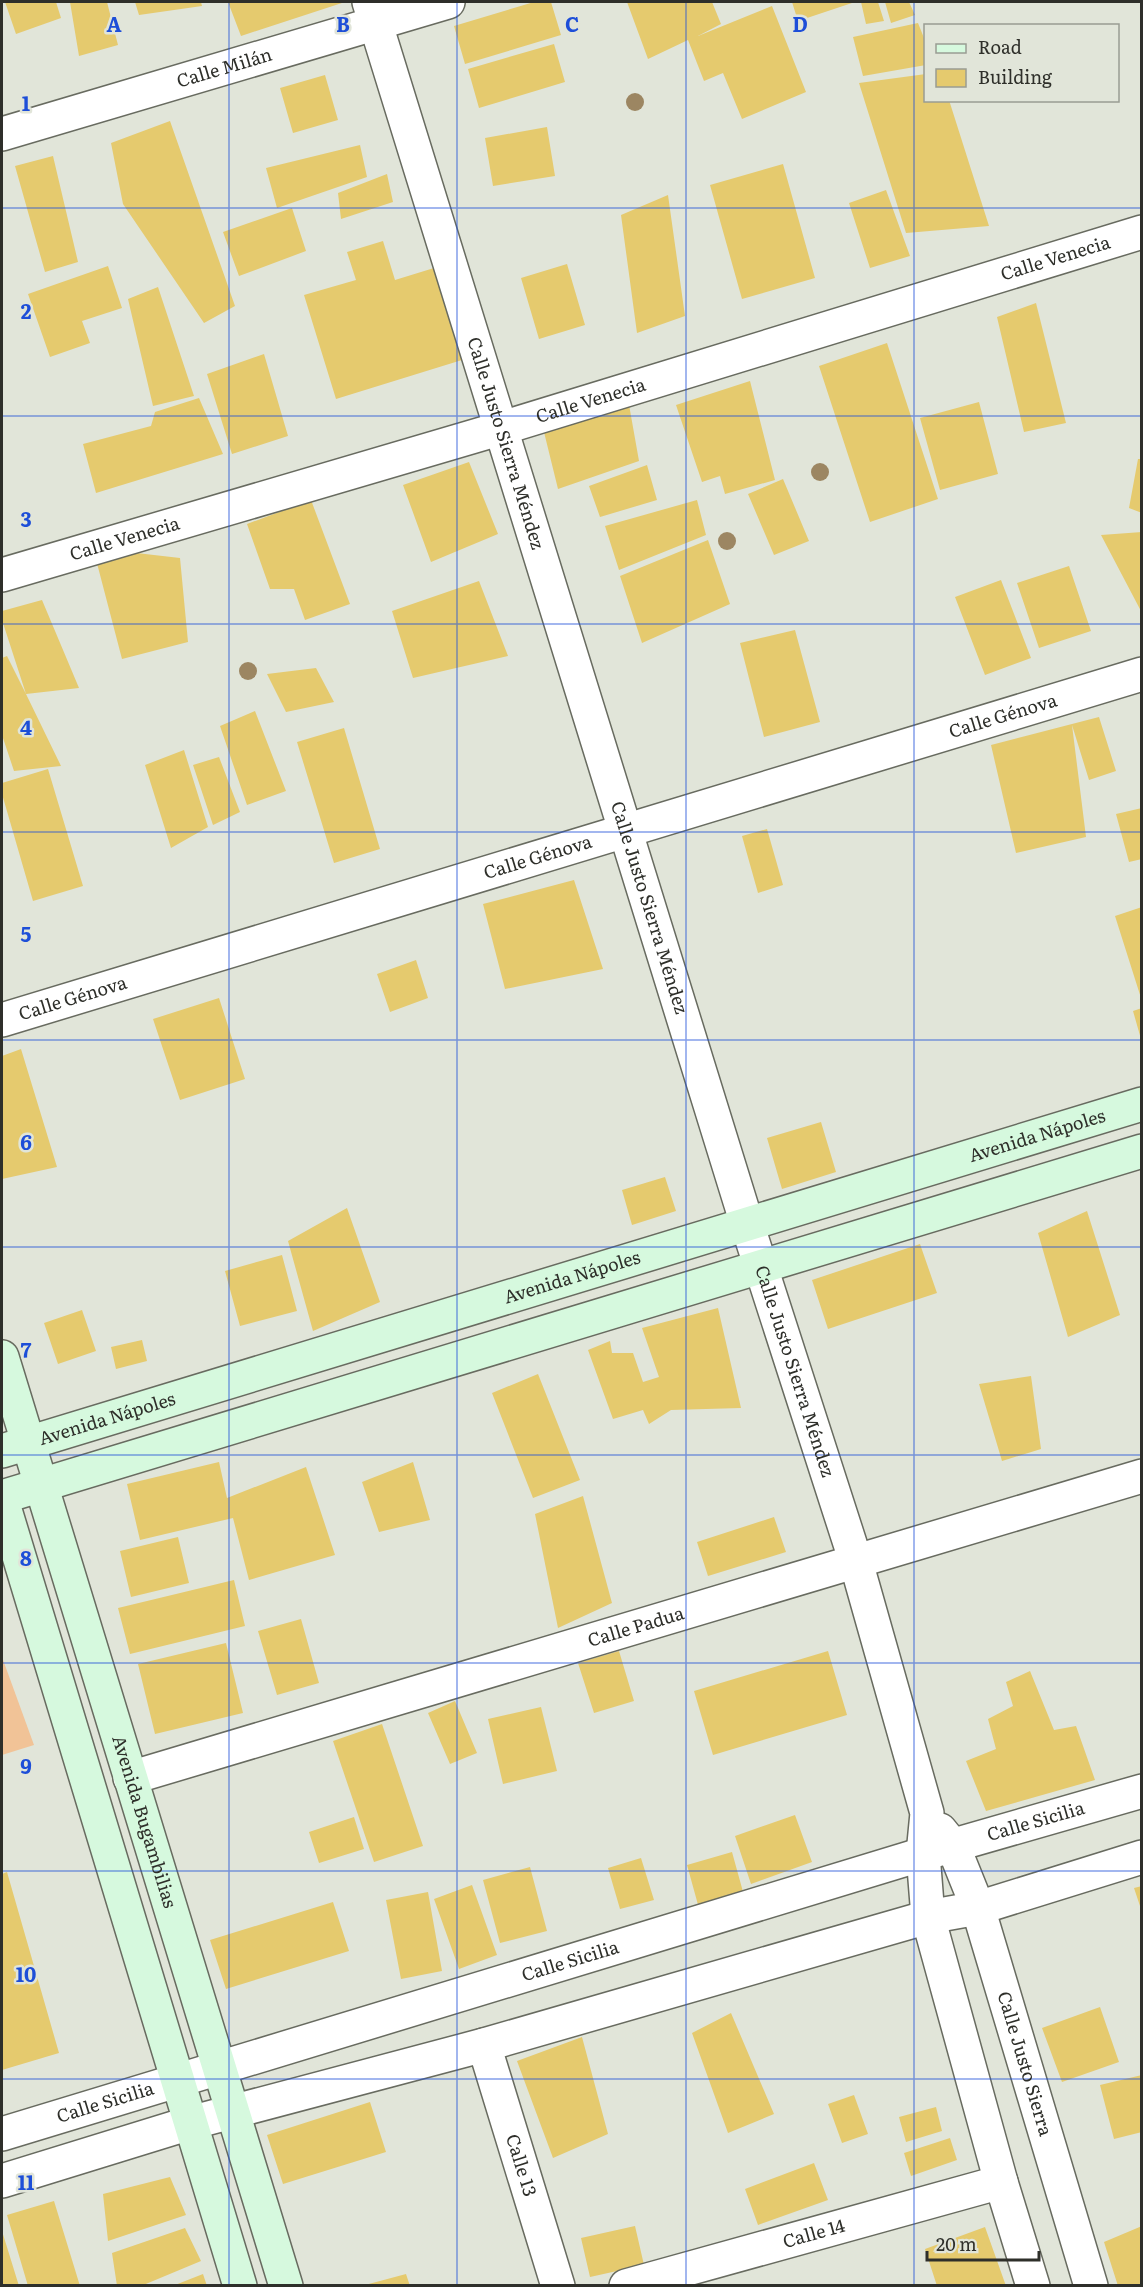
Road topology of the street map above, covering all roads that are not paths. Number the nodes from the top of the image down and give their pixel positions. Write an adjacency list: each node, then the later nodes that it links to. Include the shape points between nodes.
1 (448, 2): 2 (street, Calle Milán)
2 (372, 12): 3 (street, Calle Milán); 5 (street, Calle Justo Sierra Méndez)
3 (2, 134)
4 (1142, 232): 5 (street, Calle Venecia)
5 (502, 428): 6 (street, Calle Venecia); 8 (street, Calle Justo Sierra Méndez)
6 (2, 574)
7 (1142, 674): 8 (street, Calle Génova)
8 (625, 832): 9 (street, Calle Génova); 12 (street, Calle Justo Sierra Méndez)
9 (2, 1020)
10 (1142, 1104): 12 (main road, Avenida Nápoles)
11 (1142, 1151): 13 (main road)
12 (747, 1224): 13 (street, Calle Justo Sierra Méndez); 15 (main road, Avenida Nápoles)
13 (760, 1267): 17 (main road); 19 (street, Calle Justo Sierra Méndez)
14 (2, 1357): 15 (main road, Avenida Bugambilias)
15 (14, 1447): 17 (main road, Avenida Bugambilias)
16 (1142, 1476): 19 (street, Calle Padua)
17 (40, 1486): 18 (main road); 20 (main road, Avenida Bugambilias)
18 (2, 1499): 28 (main road)
19 (856, 1562): 20 (street, Calle Padua); 22 (street, Calle Justo Sierra Méndez)
20 (130, 1778): 27 (main road, Avenida Bugambilias)
21 (1142, 1791): 22 (street, Calle Sicilia)
22 (938, 1850): 24 (street, Calle Justo Sierra); 25 (street); 27 (street, Calle Sicilia)
23 (1142, 1857): 24 (street)
24 (978, 1908): 25 (street); 39 (street, Calle Justo Sierra)
25 (928, 1917): 26 (street); 33 (street)
26 (484, 2045): 29 (street); 36 (street, Calle 13)
27 (219, 2068): 28 (street, Calle Sicilia); 29 (main road, Avenida Bugambilias)
28 (178, 2082): 30 (main road); 31 (street, Calle Sicilia)
29 (233, 2111): 30 (street); 35 (main road, Avenida Bugambilias)
30 (190, 2123): 32 (street); 34 (main road)
31 (2, 2134)
32 (2, 2181)
33 (1001, 2182): 37 (street, Calle 14); 38 (street)
34 (240, 2286)
35 (286, 2286)
36 (558, 2286)
37 (626, 2286)
38 (1033, 2286)
39 (1091, 2286)

